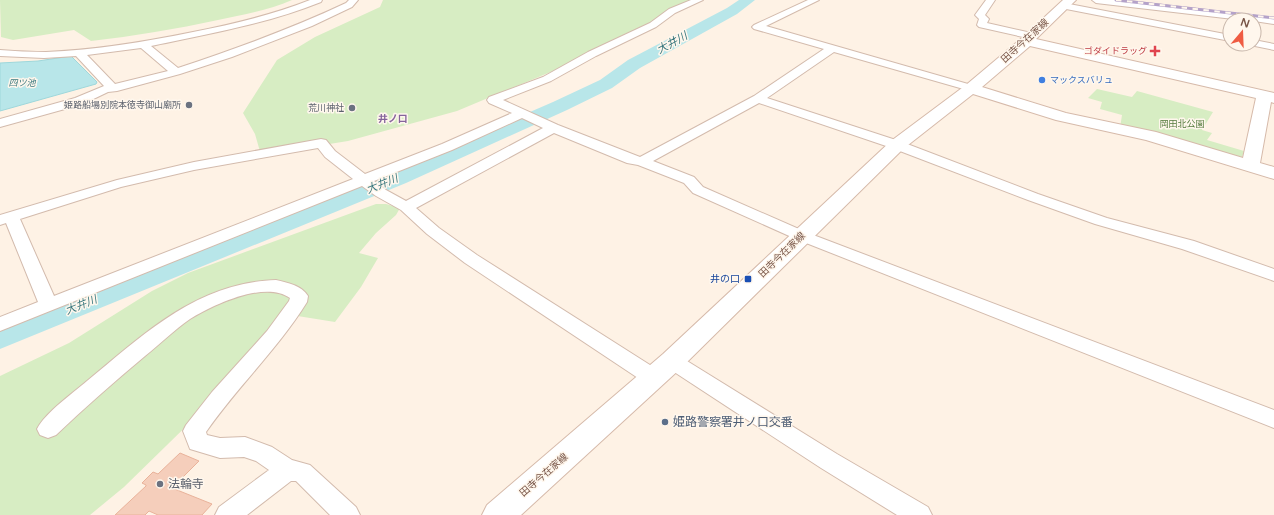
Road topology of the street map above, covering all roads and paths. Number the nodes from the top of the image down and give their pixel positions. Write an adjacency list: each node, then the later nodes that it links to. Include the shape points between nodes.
1 (318, 0): 9 (street)
2 (354, 0): 13 (street, via 349,5)
3 (699, 0): 30 (street, via 672,11 653,25 547,79 493,100)
4 (816, 0): 21 (street, via 756,27)
5 (991, 0): 17 (street, via 980,15 984,19 982,25)
6 (1096, 0): 11 (street)
7 (1146, 0): 10 (street)
8 (1067, 3): 15 (street); 17 (main road, 田寺今在家線)
9 (285, 13): 12 (street); 13 (street)
10 (1274, 14)
11 (1274, 21)
12 (245, 24): 14 (street); 16 (street)
13 (309, 24): 16 (street)
14 (198, 34): 18 (street); 24 (street)
15 (1222, 36)
16 (272, 38): 24 (street)
17 (1030, 38): 27 (main road, 田寺今在家線); 28 (main road)
18 (143, 45): 23 (street); 25 (street)
19 (1262, 45): 20 (street)
20 (1274, 47)
21 (833, 48): 27 (street); 29 (street)
22 (0, 53): 23 (street)
23 (79, 53): 26 (street)
24 (228, 55): 25 (street)
25 (176, 72): 26 (street)
26 (113, 88): 31 (street, via 79,101)
27 (971, 88): 33 (main road, 田寺今在家線); 35 (main road, via 1062,117 1150,136)
28 (1269, 97): 35 (main road)
29 (758, 99): 33 (street); 34 (street)
30 (521, 114): 32 (street); 37 (street)
31 (0, 123)
32 (547, 126): 34 (street); 38 (street)
33 (897, 145): 40 (main road, 田寺今在家線); 41 (street, via 1101,221 1188,245)
34 (642, 162): 40 (street, via 689,180 698,190)
35 (1250, 166): 36 (main road)
36 (1274, 173)
37 (364, 180): 38 (street); 39 (street, via 330,154 322,143 194,166 116,184); 42 (street)
38 (406, 207): 45 (street, via 471,259)
39 (5, 218): 42 (street)
40 (802, 236): 44 (main road, 田寺今在家線); 46 (street)
41 (1274, 275)
42 (48, 304): 43 (street)
43 (0, 324)
44 (672, 361): 45 (main road, 田寺今在家線); 52 (street)
45 (654, 378): 51 (main road, 田寺今在家線)
46 (1274, 419)
47 (48, 429): 48 (street, via 102,380 188,312 242,290 279,286 294,290 299,296 298,302 262,350 205,414 194,431 198,442 220,448 246,447 264,454)
48 (287, 470): 49 (street); 50 (street, via 302,472)
49 (228, 515)
50 (347, 515)
51 (498, 515)
52 (919, 515)

